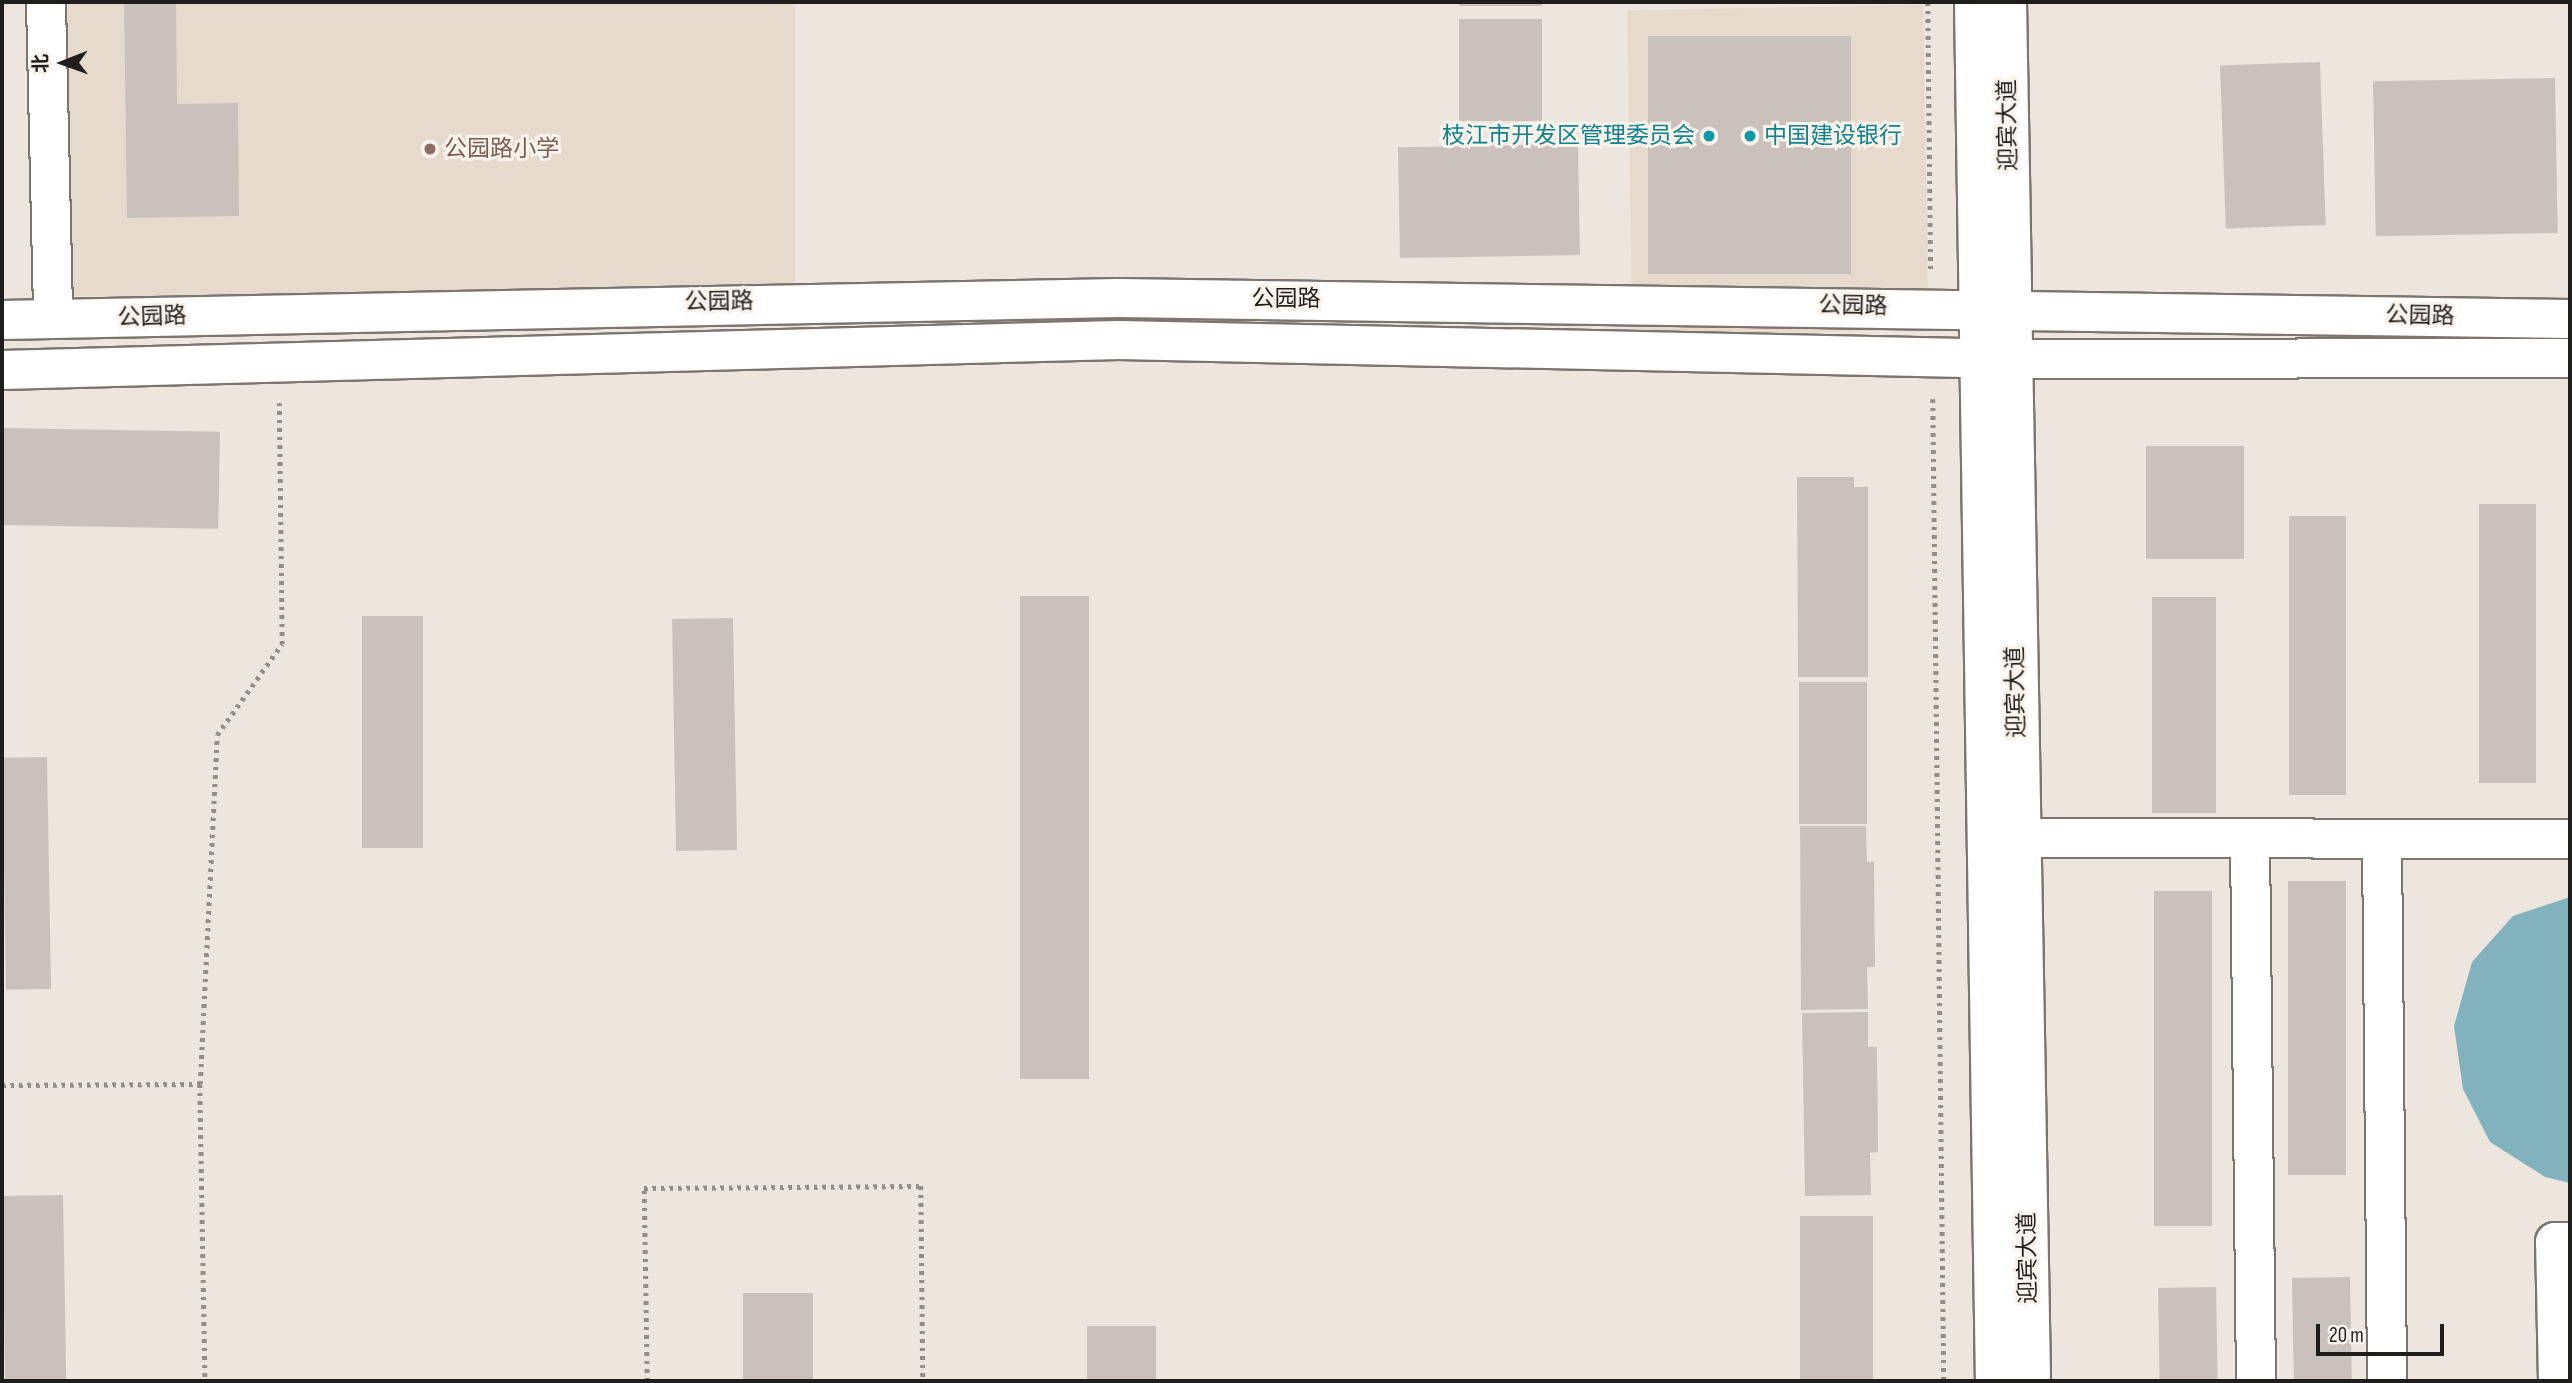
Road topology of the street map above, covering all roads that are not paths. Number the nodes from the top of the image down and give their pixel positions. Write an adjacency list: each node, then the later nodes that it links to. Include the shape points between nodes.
1 (46, 2): 5 (street)
2 (1974, 2): 4 (street, 迎宾大道)
3 (2007, 2): 4 (street, 迎宾大道)
4 (1995, 309): 5 (street, 公园路, via 1119,298); 6 (street, 公园路); 8 (street, 迎宾大道)
5 (53, 319): 7 (street, 公园路)
6 (2570, 319)
7 (2, 320)
8 (1996, 358): 9 (street); 10 (street, via 1119,340); 11 (street, 迎宾大道); 16 (street, 迎宾大道)
9 (2570, 358)
10 (2, 370)
11 (2018, 838): 12 (street); 17 (street, 迎宾大道)
12 (2250, 839): 13 (street); 18 (street)
13 (2382, 839): 14 (street); 19 (street)
14 (2570, 839)
15 (2570, 1242): 20 (street, via 2555,1242)
16 (1995, 1381)
17 (2031, 1381)
18 (2256, 1381)
19 (2387, 1381)
20 (2558, 1381)

